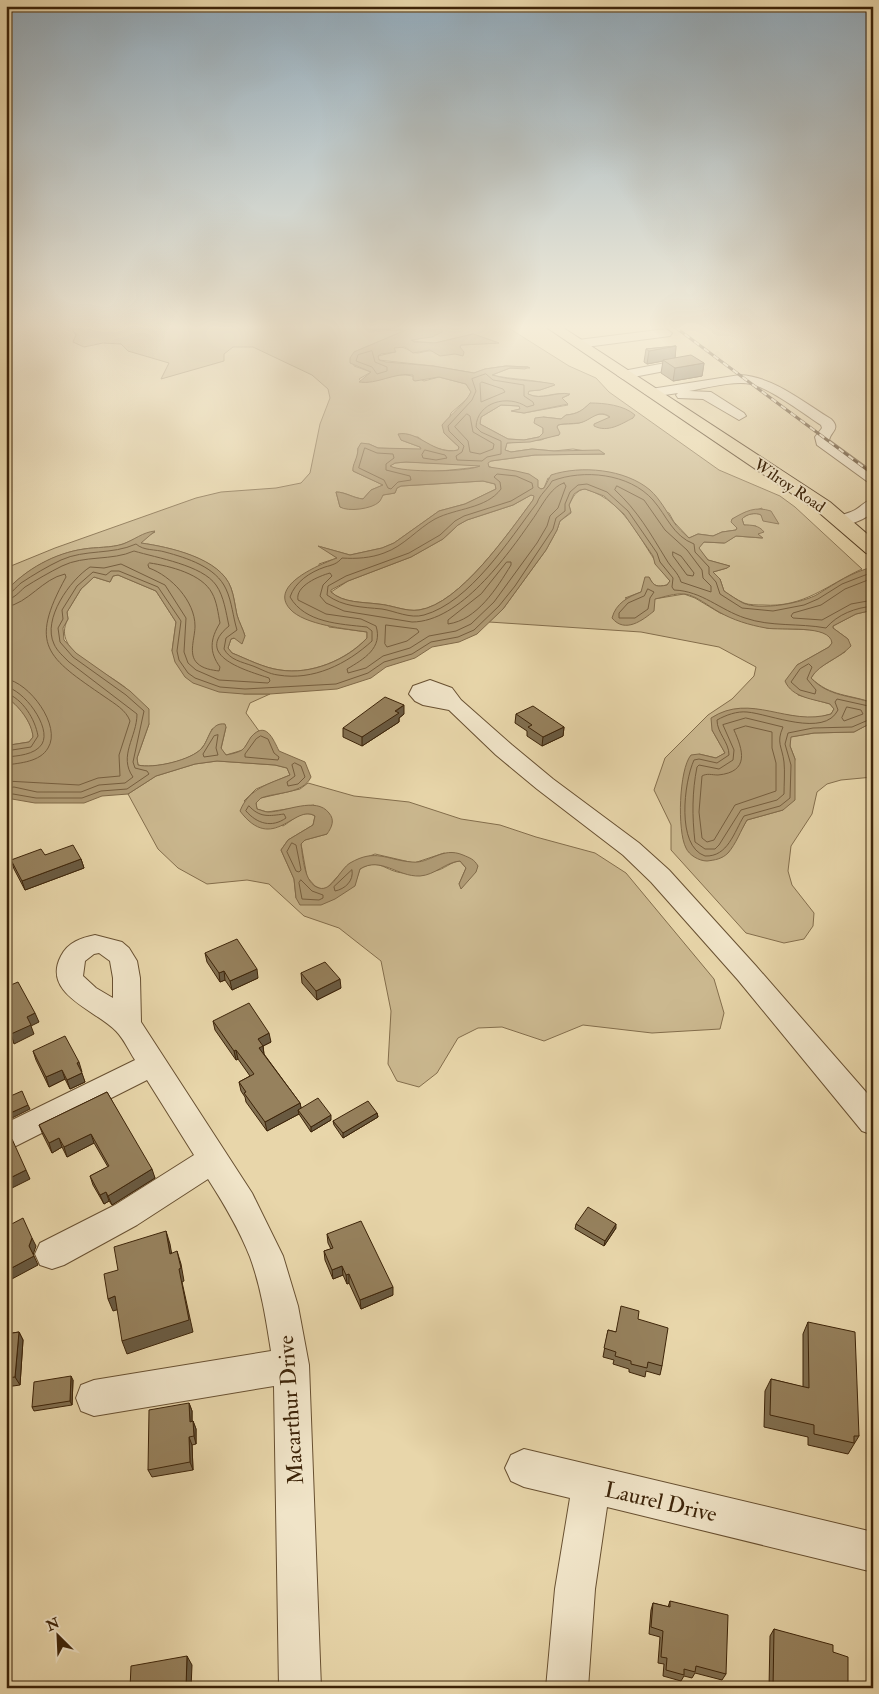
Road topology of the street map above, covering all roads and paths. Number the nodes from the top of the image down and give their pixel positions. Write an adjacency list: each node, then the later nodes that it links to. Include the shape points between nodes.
1 (670, 406): 7 (main road, Wilroy Road)
2 (723, 406): 4 (street)
3 (800, 406): 5 (street, via 829,425 822,442)
4 (739, 416)
5 (873, 479)
6 (873, 504): 7 (street, via 862,513)
7 (842, 521): 8 (main road, Wilroy Road)
8 (873, 549)
9 (454, 704): 12 (street, via 518,762 631,849 660,876)
10 (127, 1024): 11 (street, Macarthur Drive)
11 (153, 1064): 13 (street); 14 (street, Macarthur Drive)
12 (873, 1122)
13 (6, 1138)
14 (213, 1160): 15 (street, via 126,1216); 16 (street, Macarthur Drive, via 241,1203 266,1256 281,1306)
15 (52, 1254)
16 (291, 1365): 17 (street); 21 (street, Macarthur Drive)
17 (94, 1398)
18 (524, 1468): 19 (street)
19 (590, 1484): 20 (street, Laurel Drive); 22 (street, Laurel Drive, via 575,1589)
20 (873, 1552)
21 (300, 1688)
22 (567, 1688)

